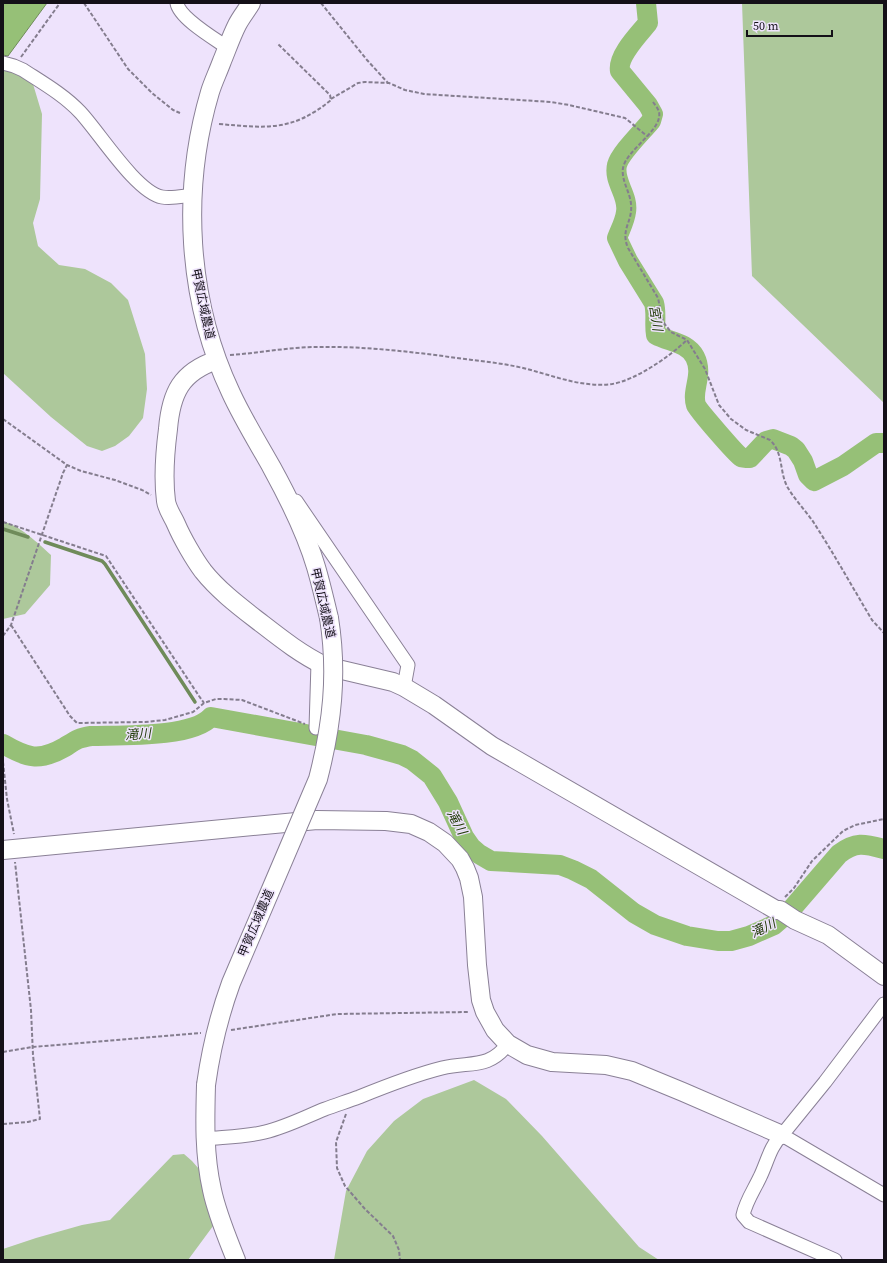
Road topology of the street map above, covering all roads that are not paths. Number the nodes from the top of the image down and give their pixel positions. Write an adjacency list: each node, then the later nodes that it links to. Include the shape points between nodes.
1 (177, 3): 3 (street, via 181,13)
2 (251, 3): 3 (street, 甲賀広域農道, via 237,24)
3 (228, 48): 5 (street, 甲賀広域農道, via 210,91 201,128 194,165)
4 (9, 65): 5 (street, via 23,70 74,106 129,174 152,193 163,197)
5 (193, 195): 6 (street, 甲賀広域農道, via 193,255 202,312)
6 (216, 358): 7 (street, 甲賀広域農道, via 245,422); 8 (street, via 191,373 179,385 169,411 165,462 166,503 203,571 232,600 288,644)
7 (273, 469): 9 (street, via 408,665); 16 (street, 甲賀広域農道, bridge, via 316,566 332,638 332,705 326,749 318,779 221,1010 206,1085)
8 (318, 663): 9 (street); 10 (street)
9 (404, 687): 12 (street, via 492,746 776,910 828,935)
10 (316, 728)
11 (9, 850): 14 (street, via 317,820 411,824 442,840 457,855 465,868 473,897 481,1000 495,1030)
12 (884, 976)
13 (884, 1004): 15 (street)
14 (508, 1044): 15 (street, via 527,1055 552,1062 606,1065 632,1071); 16 (street, via 489,1061 456,1065 421,1074 284,1126 264,1132)
15 (782, 1135): 17 (street); 19 (street, via 775,1141 743,1215 749,1222)
16 (205, 1139): 18 (street, 甲賀広域農道, via 212,1190)
17 (884, 1195)
18 (236, 1260)
19 (835, 1260)

